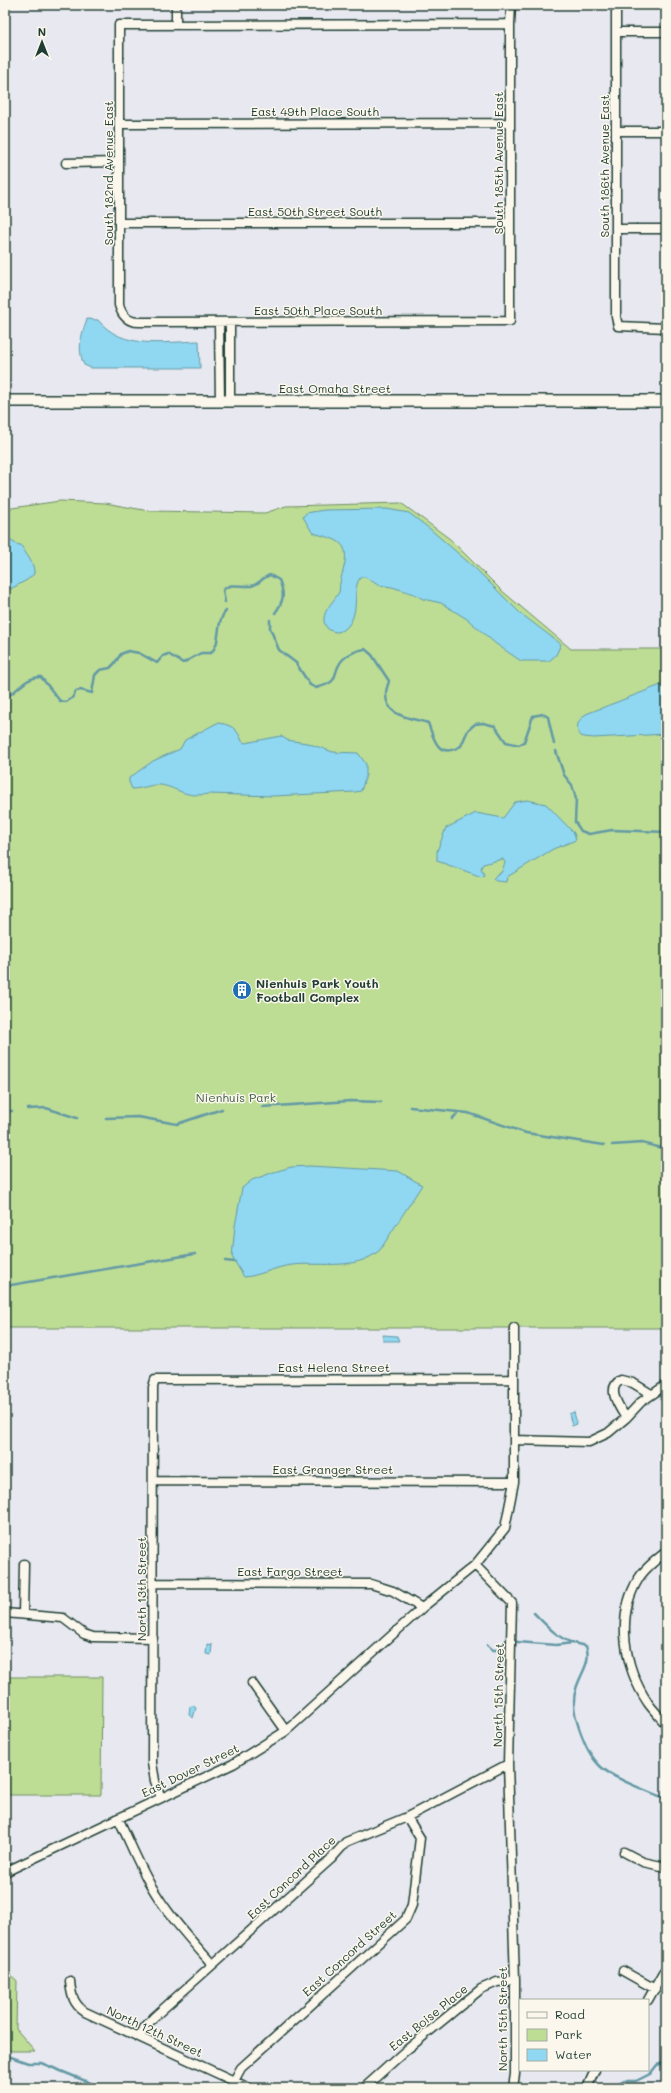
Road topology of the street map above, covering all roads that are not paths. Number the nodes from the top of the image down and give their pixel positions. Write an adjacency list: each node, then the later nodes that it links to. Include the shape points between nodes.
1 (176, 5): 5 (street)
2 (512, 5): 4 (street, South 185th Avenue East)
3 (616, 5): 6 (street, South 186th Avenue East)
4 (510, 24): 5 (street); 8 (street, South 185th Avenue East)
5 (176, 25): 9 (street, South 182nd Avenue East, via 119,24)
6 (616, 32): 7 (street); 10 (street, South 186th Avenue East)
7 (666, 32)
8 (510, 123): 9 (street, East 49th Place South); 15 (street, South 185th Avenue East)
9 (120, 124): 12 (street, South 182nd Avenue East)
10 (616, 131): 11 (street); 16 (street, South 186th Avenue East)
11 (666, 131)
12 (120, 162): 13 (street); 14 (street, South 182nd Avenue East)
13 (66, 163)
14 (120, 223): 15 (street, East 50th Street South); 18 (street, South 182nd Avenue East, via 119,305)
15 (510, 223): 19 (street, South 185th Avenue East)
16 (616, 229): 17 (street); 22 (street, South 186th Avenue East, via 618,326)
17 (666, 229)
18 (126, 319): 20 (street, East 50th Place South, via 139,322)
19 (510, 321): 21 (street, East 50th Place South)
20 (219, 322): 21 (street, East 50th Place South); 24 (street)
21 (230, 322): 24 (street)
22 (666, 328)
23 (5, 400): 24 (street, East Omaha Street)
24 (225, 401): 25 (street, East Omaha Street)
25 (666, 401)
26 (514, 1328): 27 (street)
27 (514, 1379): 28 (street, East Helena Street); 32 (street)
28 (154, 1380): 33 (street, North 13th Street)
29 (666, 1386): 30 (street)
30 (651, 1394): 31 (street); 31 (street, via 633,1383 621,1380 617,1382 614,1394)
31 (626, 1418): 32 (street, via 608,1433 589,1442)
32 (514, 1440): 34 (street)
33 (153, 1481): 34 (street, East Granger Street); 38 (street, North 13th Street)
34 (514, 1482): 37 (street, via 506,1528)
35 (666, 1552): 44 (street, via 640,1577 630,1597 624,1620 633,1675 648,1703)
36 (24, 1564): 41 (street)
37 (475, 1565): 39 (street, East Dover Street); 46 (street, North 15th Street, via 512,1603)
38 (153, 1583): 39 (street, East Fargo Street, via 370,1584 393,1591); 42 (street, North 13th Street)
39 (422, 1608): 45 (street, East Dover Street)
40 (5, 1613): 41 (street)
41 (23, 1614): 42 (street, via 62,1618 84,1634 93,1637)
42 (152, 1638): 47 (street, North 13th Street, via 153,1771)
43 (252, 1683): 45 (street)
44 (666, 1724)
45 (286, 1731): 47 (street, East Dover Street, via 233,1764)
46 (508, 1764): 48 (street, East Concord Place); 56 (street, North 15th Street)
47 (161, 1798): 49 (street, East Dover Street)
48 (407, 1817): 53 (street, East Concord Place, via 346,1842 331,1859); 62 (street, East Concord Street, via 420,1838 412,1905 406,1919 241,2068)
49 (118, 1818): 52 (street, East Dover Street); 53 (street, via 143,1872 158,1897 177,1924)
50 (624, 1852): 51 (street, via 643,1862)
51 (666, 1867)
52 (5, 1872)
53 (212, 1964): 60 (street, East Concord Place, via 148,2024)
54 (666, 1968): 58 (street)
55 (623, 1971): 58 (street)
56 (515, 1980): 64 (street, East Boise Place, via 496,1982 482,1989); 65 (street, North 15th Street)
57 (70, 1981): 60 (street, North 12th Street, via 73,2000 79,2008)
58 (654, 1988): 59 (street)
59 (648, 1999)
60 (140, 2037): 62 (street, North 12th Street)
61 (595, 2071): 66 (street)
62 (234, 2081): 63 (street, North 12th Street)
63 (249, 2088)
64 (364, 2088)
65 (513, 2088)
66 (587, 2088)

